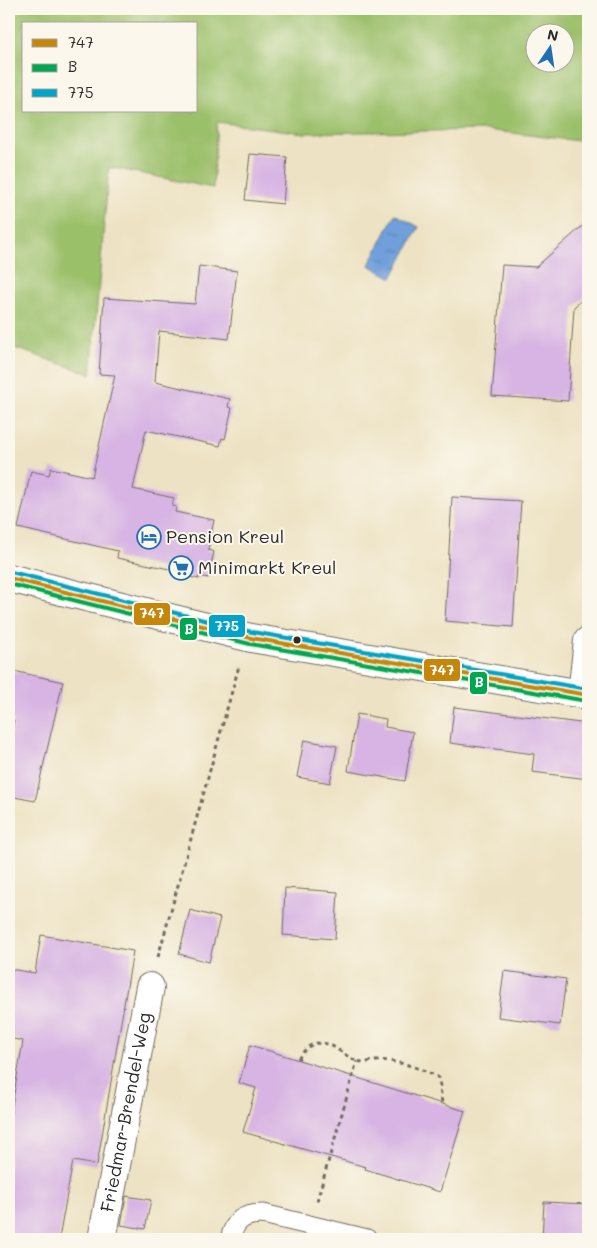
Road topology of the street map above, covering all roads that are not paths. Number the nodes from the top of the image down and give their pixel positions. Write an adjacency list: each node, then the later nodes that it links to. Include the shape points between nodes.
1 (9, 578): 3 (main road, via 247,637)
2 (588, 642): 3 (main road)
3 (585, 694)
4 (150, 987): 5 (main road, Friedmar-Brendel-Weg)
5 (102, 1239)
6 (230, 1239): 7 (lane, via 236,1222 252,1214)
7 (367, 1239)

